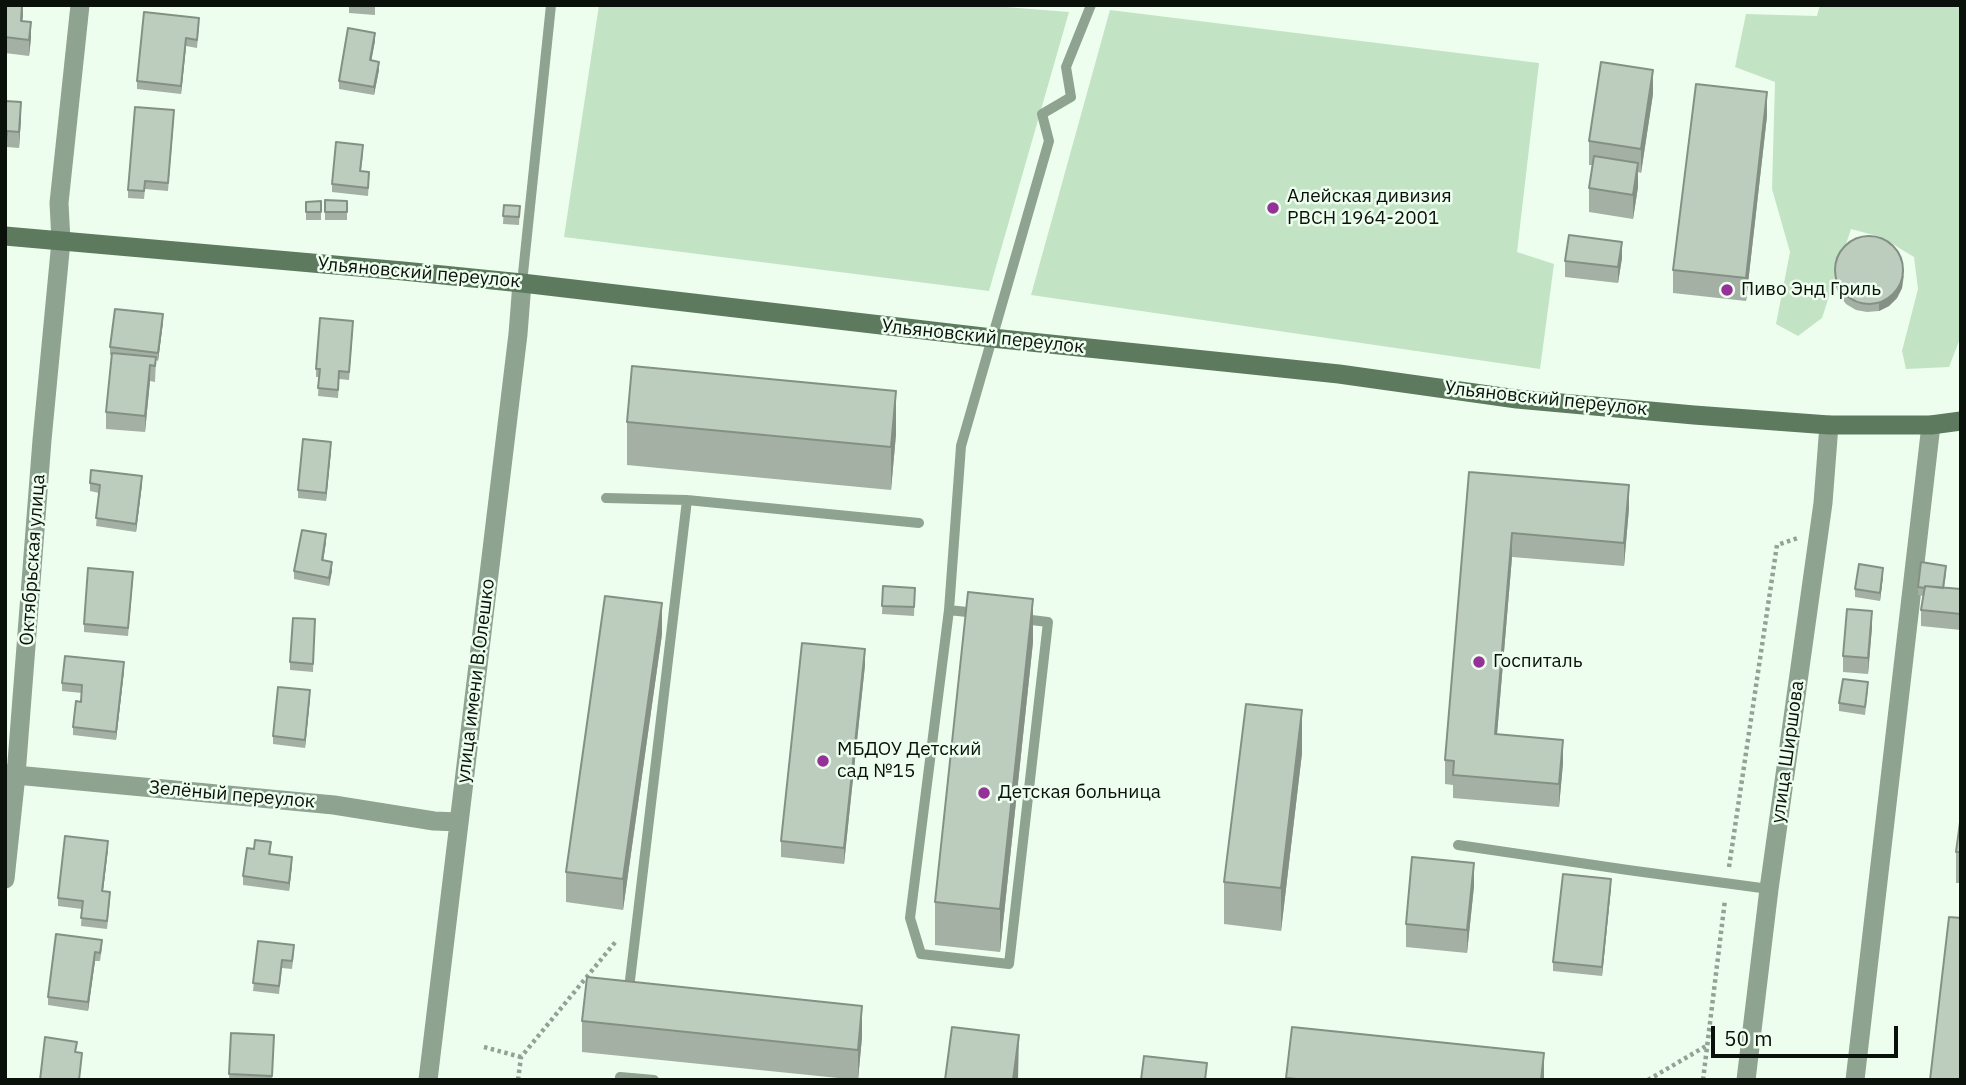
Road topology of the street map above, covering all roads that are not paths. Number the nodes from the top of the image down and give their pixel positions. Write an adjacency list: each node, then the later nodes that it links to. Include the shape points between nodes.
1 (80, 5): 5 (street, Октябрьская улица, via 60,203)
2 (551, 5): 6 (lane)
3 (1090, 5): 7 (lane, via 1066,67 1071,97 1042,114 1049,141)
4 (5, 236): 5 (main road, Ульяновский переулок)
5 (61, 241): 6 (main road, Ульяновский переулок); 17 (street, Октябрьская улица)
6 (523, 283): 7 (main road, Ульяновский переулок); 18 (street, улица имени В.Олешко)
7 (992, 338): 9 (main road, Ульяновский переулок, via 1339,374 1517,399); 14 (lane, via 961,446)
8 (1961, 421): 10 (main road, Ульяновский переулок)
9 (1829, 425): 10 (main road, Ульяновский переулок); 21 (street, улица Ширшова, via 1823,503)
10 (1931, 425): 27 (street)
11 (606, 498): 12 (lane)
12 (687, 500): 13 (lane); 22 (lane)
13 (919, 523)
14 (949, 610): 15 (lane); 16 (lane, via 910,918 921,954 1009,964 1048,622)
15 (986, 615)
16 (1011, 618)
17 (11, 774): 18 (street, Зелёный переулок, via 334,805); 20 (street, Октябрьская улица)
18 (459, 822): 23 (street, улица имени В.Олешко)
19 (1458, 845): 21 (lane)
20 (5, 879)
21 (1769, 889): 26 (street, улица Ширшова)
22 (630, 980)
23 (428, 1080)
24 (620, 1080): 25 (lane)
25 (654, 1080)
26 (1746, 1080)
27 (1855, 1080)

